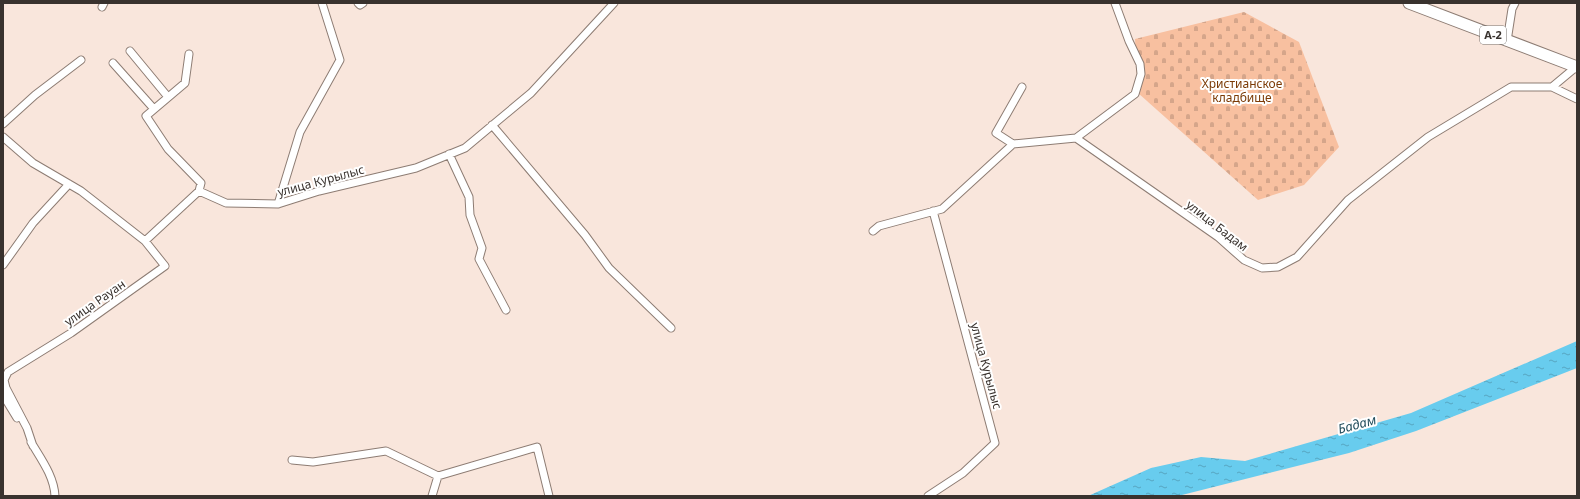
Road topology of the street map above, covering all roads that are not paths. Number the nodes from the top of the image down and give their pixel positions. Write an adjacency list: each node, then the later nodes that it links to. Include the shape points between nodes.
1 (322, 3): 27 (street, via 340,60 300,132)
2 (358, 3): 3 (street)
3 (362, 3)
4 (614, 3): 20 (street, улица Курылыс, via 531,93)
5 (1115, 3): 22 (street, via 1128,41 1140,64 1139,84 1135,94)
6 (1409, 3): 8 (highway, A-2)
7 (1515, 3): 8 (street)
8 (1507, 41): 13 (highway, A-2)
9 (130, 51): 16 (street)
10 (189, 54): 16 (street, via 185,83)
11 (81, 60): 19 (street, via 35,95)
12 (113, 63): 18 (street)
13 (1576, 67): 14 (street)
14 (1552, 86): 17 (street); 22 (street, улица Бадам, via 1511,87 1428,137 1348,200 1297,257 1278,267 1262,268 1244,260 1218,237)
15 (1022, 88): 23 (street, via 996,133)
16 (168, 97): 18 (street)
17 (1577, 99)
18 (154, 109): 26 (street, via 146,116 168,148 201,183)
19 (3, 124)
20 (492, 125): 24 (street, улица Курылыс, via 464,148); 33 (street, via 585,235 609,268)
21 (3, 137): 25 (street, via 33,163)
22 (1076, 138): 23 (street)
23 (1013, 144): 28 (street, via 942,209)
24 (449, 154): 27 (street, улица Курылыс, via 416,168 319,191); 32 (street, via 469,197 470,215 482,248 479,259)
25 (69, 184): 30 (street); 31 (street, via 33,223)
26 (199, 191): 27 (street, улица Курылыс, via 226,203); 30 (street)
27 (278, 204)
28 (933, 211): 29 (street, via 879,226); 41 (street, улица Курылыс, via 995,443 963,473)
29 (873, 231)
30 (145, 241): 35 (street, улица Рауан, via 165,266 71,333 8,372 4,380 6,388 27,428)
31 (3, 265)
32 (506, 310)
33 (671, 328)
34 (3, 395): 35 (street)
35 (33, 446): 38 (street, via 55,485)
36 (292, 460): 37 (street, via 313,462 386,451)
37 (438, 476): 39 (street); 40 (street, via 537,447)
38 (55, 496)
39 (432, 496)
40 (549, 496)
41 (928, 496)

